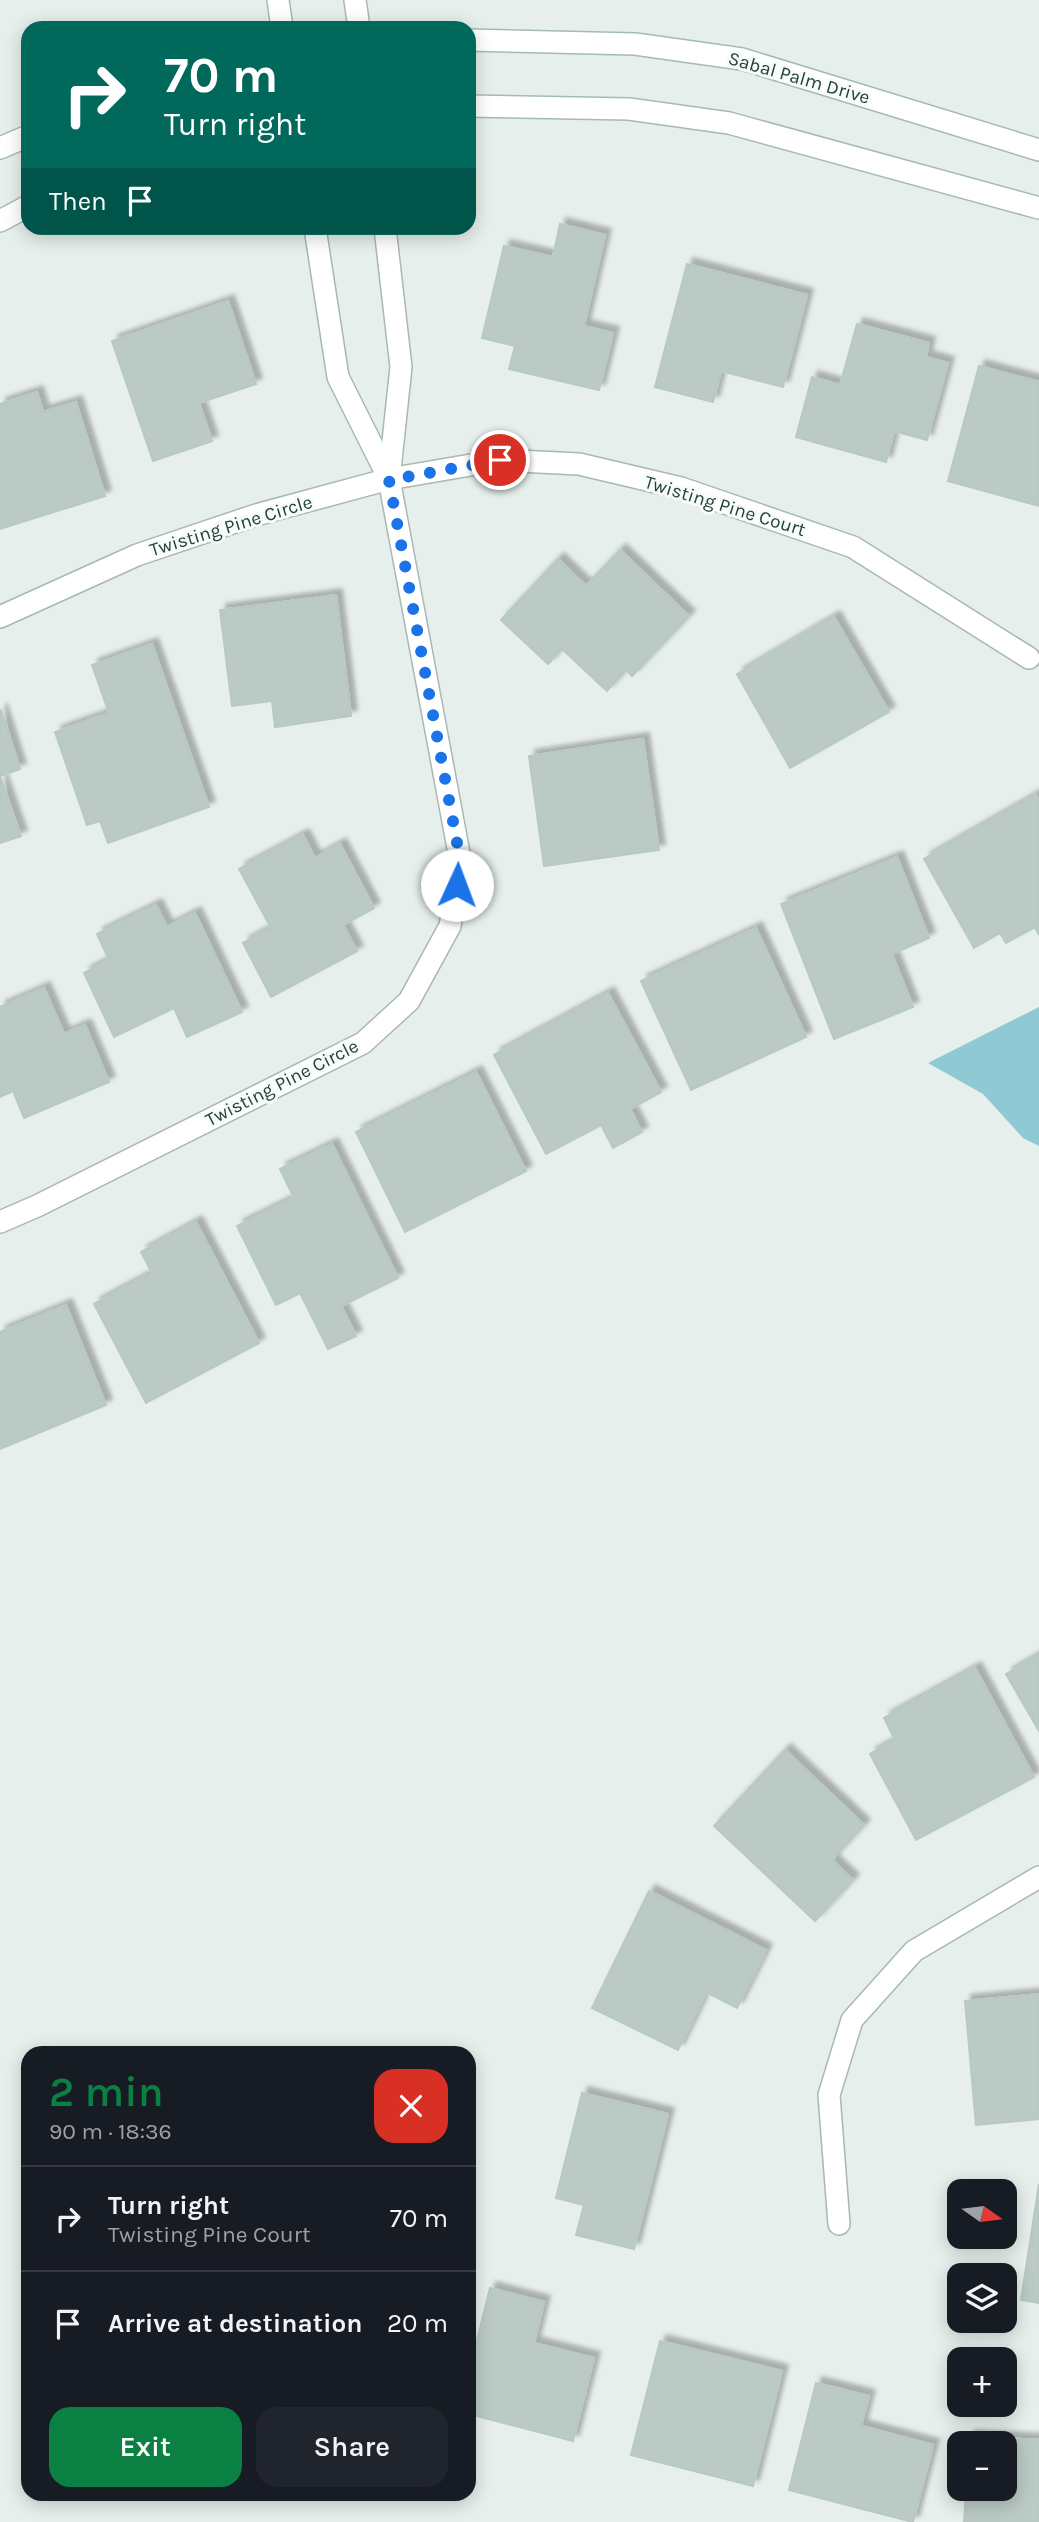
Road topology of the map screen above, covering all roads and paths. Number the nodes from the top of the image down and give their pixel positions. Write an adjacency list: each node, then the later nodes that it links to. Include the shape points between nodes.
1 (278, 0): 3 (street)
2 (355, 0): 4 (street)
3 (281, 21)
4 (358, 21)
5 (476, 40): 9 (street, Sabal Palm Drive, via 635,44 743,59)
6 (476, 106): 10 (street, via 629,109 729,122)
7 (21, 139): 8 (street)
8 (0, 148)
9 (1039, 150)
10 (1039, 208)
11 (21, 210): 12 (street)
12 (0, 221)
13 (316, 235): 15 (street, Twisting Pine Circle, via 338,377)
14 (386, 235): 15 (street, Twisting Pine Circle, via 401,367)
15 (389, 480): 16 (street, Twisting Pine Circle, via 137,555); 17 (street, Twisting Pine Court, via 500,460 579,464 681,488 853,547); 18 (street, Twisting Pine Circle, via 461,864 450,926 409,1001 363,1043)
16 (0, 617)
17 (1029, 658)
18 (0, 1222)
19 (1039, 1877): 20 (street, via 914,1951 852,2020 829,2095)
20 (839, 2224)

